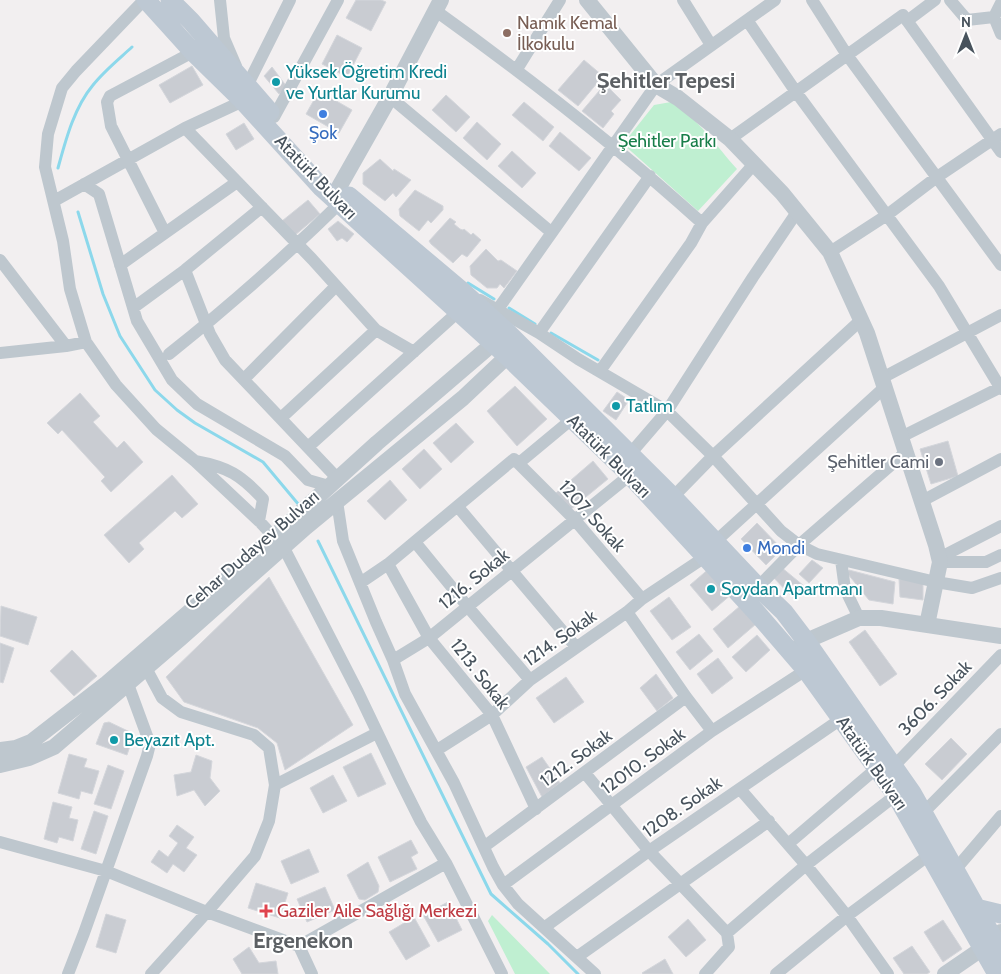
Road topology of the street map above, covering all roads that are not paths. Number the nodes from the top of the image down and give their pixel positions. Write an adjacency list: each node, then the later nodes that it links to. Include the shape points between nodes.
1 (145, 0): 21 (main road, Atatürk Bulvarı); 41 (street, via 62,88 48,134 45,167)
2 (170, 0): 25 (main road, Atatürk Bulvarı)
3 (220, 0): 25 (street, via 224,38)
4 (290, 0): 25 (street)
5 (338, 0): 28 (street)
6 (560, 0): 23 (street)
7 (683, 0): 20 (street)
8 (775, 0): 14 (street)
9 (812, 0): 22 (street)
10 (934, 0): 18 (street)
11 (950, 0): 16 (street, via 967,20)
12 (588, 1): 24 (street)
13 (1001, 3): 16 (street)
14 (761, 4): 17 (street)
15 (438, 5): 23 (street); 27 (street)
16 (994, 17): 19 (street)
17 (747, 20): 20 (street); 26 (street)
18 (907, 21): 22 (street, via 903,15); 30 (street)
19 (1001, 34)
20 (711, 45): 24 (street)
21 (193, 52): 25 (main road, Atatürk Bulvarı); 34 (street, via 110,96 106,102 111,126)
22 (847, 55): 26 (street); 37 (street)
23 (518, 70): 32 (street)
24 (656, 85): 31 (street); 32 (street)
25 (245, 89): 28 (main road, Atatürk Bulvarı); 29 (street); 40 (main road, Atatürk Bulvarı, via 322,188)
26 (796, 92): 31 (street); 44 (street)
27 (390, 97): 40 (street); 46 (street)
28 (274, 117): 40 (main road, Atatürk Bulvarı)
29 (185, 128): 34 (street); 38 (street)
30 (997, 137): 33 (street); 37 (street)
31 (730, 139): 35 (street)
32 (612, 145): 36 (street); 46 (street)
33 (1001, 152)
34 (128, 159): 39 (street); 47 (street)
35 (754, 164): 43 (street); 45 (street)
36 (650, 176): 45 (street); 64 (street)
37 (937, 177): 44 (street); 52 (street)
38 (237, 182): 42 (street); 47 (street)
39 (84, 184): 41 (street); 51 (street, via 99,194)
40 (339, 196): 48 (street); 55 (main road, Atatürk Bulvarı); 58 (main road, Atatürk Bulvarı)
41 (54, 201): 65 (street, via 64,241 70,289)
42 (262, 207): 48 (street); 53 (street)
43 (797, 212): 49 (street); 75 (street)
44 (887, 216): 49 (street); 63 (street, via 939,286)
45 (702, 223): 71 (street)
46 (551, 232): 57 (street)
47 (165, 233): 51 (street)
48 (298, 244): 54 (street); 61 (street)
49 (830, 252): 60 (street)
50 (0, 260): 67 (street)
51 (120, 265): 56 (street)
52 (1001, 265)
53 (185, 270): 56 (street); 61 (street)
54 (336, 286): 62 (street); 72 (street)
55 (462, 291): 57 (street); 66 (main road, Atatürk Bulvarı)
56 (133, 308): 86 (street, via 137,321 172,380 197,404 285,456 308,480)
57 (498, 309): 64 (street)
58 (458, 312): 66 (main road, Atatürk Bulvarı); 68 (street)
59 (1001, 315): 63 (street)
60 (861, 320): 73 (street); 81 (street)
61 (206, 324): 70 (street); 72 (street, via 224,360)
62 (376, 330): 68 (street); 76 (street)
63 (968, 332): 73 (street); 74 (street)
64 (539, 333): 71 (street)
65 (86, 342): 67 (street); 83 (street, via 116,385 156,428)
66 (506, 344): 77 (main road, Atatürk Bulvarı); 80 (main road, Atatürk Bulvarı); 86 (street, Cehar Dudayev Bulvarı); 88 (street, Cehar Dudayev Bulvarı, via 463,398)
67 (66, 346): 69 (street)
68 (414, 352): 79 (street)
69 (0, 353)
70 (169, 354)
71 (600, 371): 75 (street)
72 (244, 380): 76 (street)
73 (883, 383): 78 (street); 90 (street)
74 (1001, 388): 78 (street)
75 (667, 412): 80 (street); 81 (street)
76 (281, 418): 79 (street)
77 (572, 419): 84 (street); 85 (main road, Atatürk Bulvarı)
78 (903, 445): 89 (street); 98 (street)
79 (308, 447): 86 (street)
80 (630, 454): 87 (main road, Atatürk Bulvarı)
81 (713, 456): 87 (street); 90 (street)
82 (1001, 459): 89 (street)
83 (195, 461): 93 (street); 93 (street, via 216,465 245,480 263,499)
84 (517, 461): 91 (street); 92 (street, 1207. Sokak)
85 (630, 475): 92 (street, 1216. Sokak); 100 (main road, Atatürk Bulvarı)
86 (333, 482): 96 (street, Cehar Dudayev Bulvarı)
87 (673, 497): 95 (main road, Atatürk Bulvarı)
88 (338, 501): 96 (street, Cehar Dudayev Bulvarı); 107 (street, via 344,541)
89 (922, 501): 102 (street)
90 (757, 502): 95 (street); 98 (street, via 781,531)
91 (458, 507): 97 (street); 104 (street)
92 (574, 519): 104 (street, 1216. Sokak); 109 (street, 1207. Sokak)
93 (259, 521): 96 (street)
94 (1001, 526): 102 (street)
95 (716, 541): 108 (main road, Atatürk Bulvarı)
96 (279, 542): 121 (street, Cehar Dudayev Bulvarı); 129 (street); 131 (street, Cehar Dudayev Bulvarı, via 31,742)
97 (415, 542): 103 (street); 110 (street)
98 (799, 545): 101 (street); 108 (street)
99 (1001, 555): 102 (street, via 986,562)
100 (705, 557): 109 (street, 1214. Sokak); 118 (main road, Atatürk Bulvarı)
101 (841, 560): 106 (street); 112 (street, via 845,589)
102 (939, 560): 106 (street)
103 (388, 564): 107 (street); 115 (street, 1213. Sokak)
104 (512, 570): 110 (street, 1216. Sokak); 117 (street)
105 (1001, 578): 106 (street, via 972,588)
106 (936, 582): 113 (street)
107 (360, 584): 120 (street)
108 (758, 587): 116 (main road, Atatürk Bulvarı, via 784,612)
109 (642, 599): 111 (street, 1214. Sokak)
110 (468, 607): 115 (street, 1216. Sokak); 123 (street)
111 (628, 612): 117 (street, 1214. Sokak); 125 (street)
112 (859, 618): 113 (street); 116 (street)
113 (927, 625): 114 (street)
114 (1001, 636)
115 (430, 638): 120 (street, 1216. Sokak); 126 (street, 1213. Sokak)
116 (806, 641): 118 (street); 134 (main road, Atatürk Bulvarı)
117 (576, 647): 123 (street, 1214. Sokak)
118 (791, 653): 122 (main road, Atatürk Bulvarı)
119 (1001, 655): 134 (street, 3606. Sokak)
120 (392, 660): 132 (street, via 405,694)
121 (146, 668): 124 (street, Cehar Dudayev Bulvarı); 136 (street, via 162,698 181,712 254,735 269,748)
122 (806, 670): 127 (main road, Atatürk Bulvarı); 128 (street, 12010. Sokak)
123 (530, 680): 126 (street, 1214. Sokak)
124 (128, 684): 133 (street, Cehar Dudayev Bulvarı, via 54,748); 152 (street, via 150,744)
125 (686, 697): 128 (street); 135 (street, 1212. Sokak)
126 (492, 715): 132 (street, 1214. Sokak); 140 (street, 1213. Sokak)
127 (841, 719): 134 (main road, Atatürk Bulvarı); 137 (street, 1208. Sokak)
128 (712, 731): 139 (street, 12010. Sokak)
129 (377, 733): 136 (street); 149 (street)
130 (1001, 734): 141 (street)
131 (0, 750)
132 (437, 750): 146 (street)
133 (0, 765)
134 (886, 767): 138 (main road, Atatürk Bulvarı); 141 (main road, Atatürk Bulvarı); 145 (street, 3606. Sokak)
135 (585, 773): 139 (street); 140 (street, 1212. Sokak)
136 (275, 785): 156 (street, via 269,821 255,856)
137 (740, 789): 143 (street); 147 (street, 1208. Sokak)
138 (896, 795): 148 (main road, Atatürk Bulvarı); 150 (street)
139 (612, 806): 147 (street); 154 (street, 12010. Sokak)
140 (536, 809): 146 (street, 1212. Sokak)
141 (924, 812): 151 (main road, Atatürk Bulvarı)
142 (1001, 816): 151 (street)
143 (769, 821): 145 (street); 153 (street)
144 (0, 842): 152 (street)
145 (788, 844): 150 (street)
146 (485, 846): 154 (street)
147 (649, 851): 153 (street); 159 (street, 1208. Sokak)
148 (929, 855): 158 (street); 162 (main road, Atatürk Bulvarı)
149 (446, 863): 161 (street); 167 (street)
150 (806, 864): 158 (street); 160 (street)
151 (955, 870): 155 (main road, Atatürk Bulvarı)
152 (106, 871): 156 (street); 164 (street)
153 (680, 884): 160 (street); 163 (street)
154 (504, 885): 159 (street, via 518,904)
155 (976, 908): 157 (main road); 162 (main road, Atatürk Bulvarı)
156 (207, 912): 161 (street); 165 (street)
157 (1001, 914)
158 (846, 916): 170 (street); 171 (street)
159 (545, 927): 163 (street)
160 (727, 934): 169 (street, via 729,947)
161 (299, 946): 166 (street)
162 (995, 956): 172 (street)
163 (577, 957): 168 (street)
164 (68, 974)
165 (151, 974)
166 (312, 974)
167 (502, 974)
168 (595, 974)
169 (705, 974)
170 (776, 974)
171 (888, 974)
172 (945, 974)

